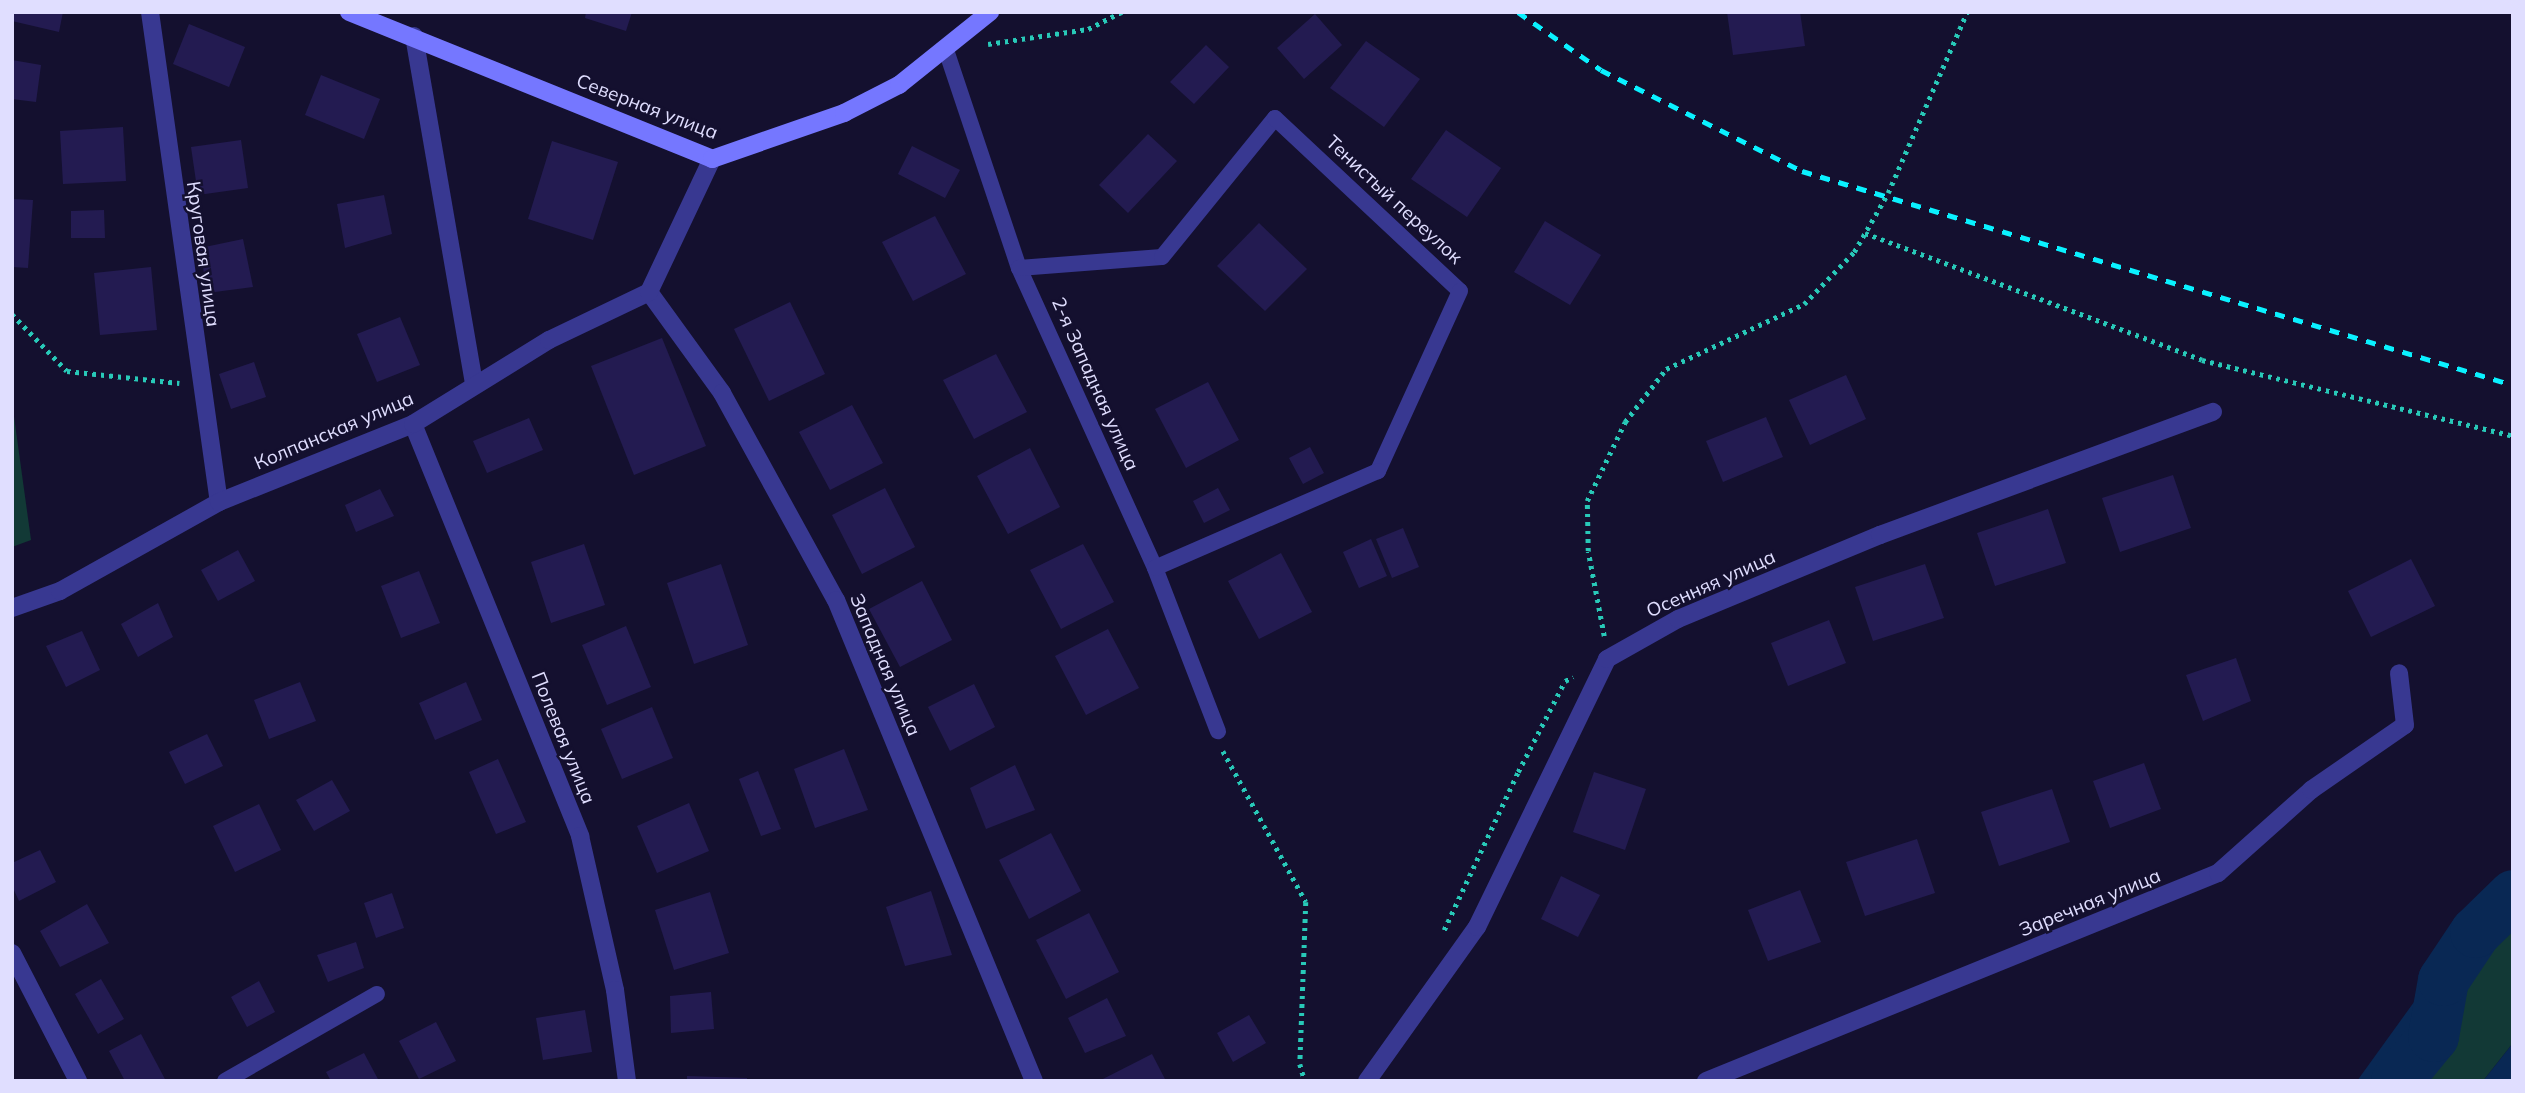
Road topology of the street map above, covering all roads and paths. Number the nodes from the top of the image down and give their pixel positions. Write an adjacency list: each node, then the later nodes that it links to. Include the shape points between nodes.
1 (150, 12): 15 (street, Круговая улица)
2 (349, 12): 6 (street, Северная улица)
3 (990, 12): 8 (street, Северная улица)
4 (1122, 12): 7 (path, via 1088,29)
5 (1968, 12): 10 (path, via 1888,193)
6 (414, 36): 9 (street, Северная улица); 14 (street)
7 (985, 44)
8 (946, 50): 9 (street, Северная улица, via 900,85 845,113); 11 (lane, 2-я Западная улица)
9 (712, 159): 12 (street)
10 (1865, 233): 18 (path, via 2202,360); 22 (path, via 1804,304 1666,369 1625,422 1587,501 1588,551)
11 (1019, 268): 20 (lane, 2-я Западная улица); 20 (lane, Тенистый переулок, via 1162,257 1275,118 1460,291 1378,471)
12 (649, 292): 14 (street, Колпанская улица, via 549,340); 31 (street, Западная улица, via 722,393 836,600)
13 (12, 314): 15 (path, via 67,371)
14 (474, 384): 17 (street, Колпанская улица)
15 (200, 386): 19 (street, Круговая улица)
16 (2213, 412): 22 (street, Осенняя улица, via 1880,535 1678,619)
17 (413, 424): 19 (street, Колпанская улица); 30 (street, Полевая улица, via 580,836 615,990)
18 (2513, 436)
19 (219, 502): 21 (street, Колпанская улица, via 60,591)
20 (1155, 568): 24 (lane, 2-я Западная улица)
21 (12, 608)
22 (1607, 659): 25 (path, via 1565,681); 33 (street, via 1477,927)
23 (2399, 673): 34 (street, Заречная улица, via 2405,725 2311,790 2218,873)
24 (1218, 731): 32 (path, via 1217,741 1306,902 1300,1064)
25 (1440, 940)
26 (12, 953): 28 (street)
27 (377, 994): 29 (lane)
28 (78, 1081)
29 (225, 1081)
30 (627, 1081)
31 (1034, 1081)
32 (1305, 1081)
33 (1367, 1081)
34 (1706, 1081)

